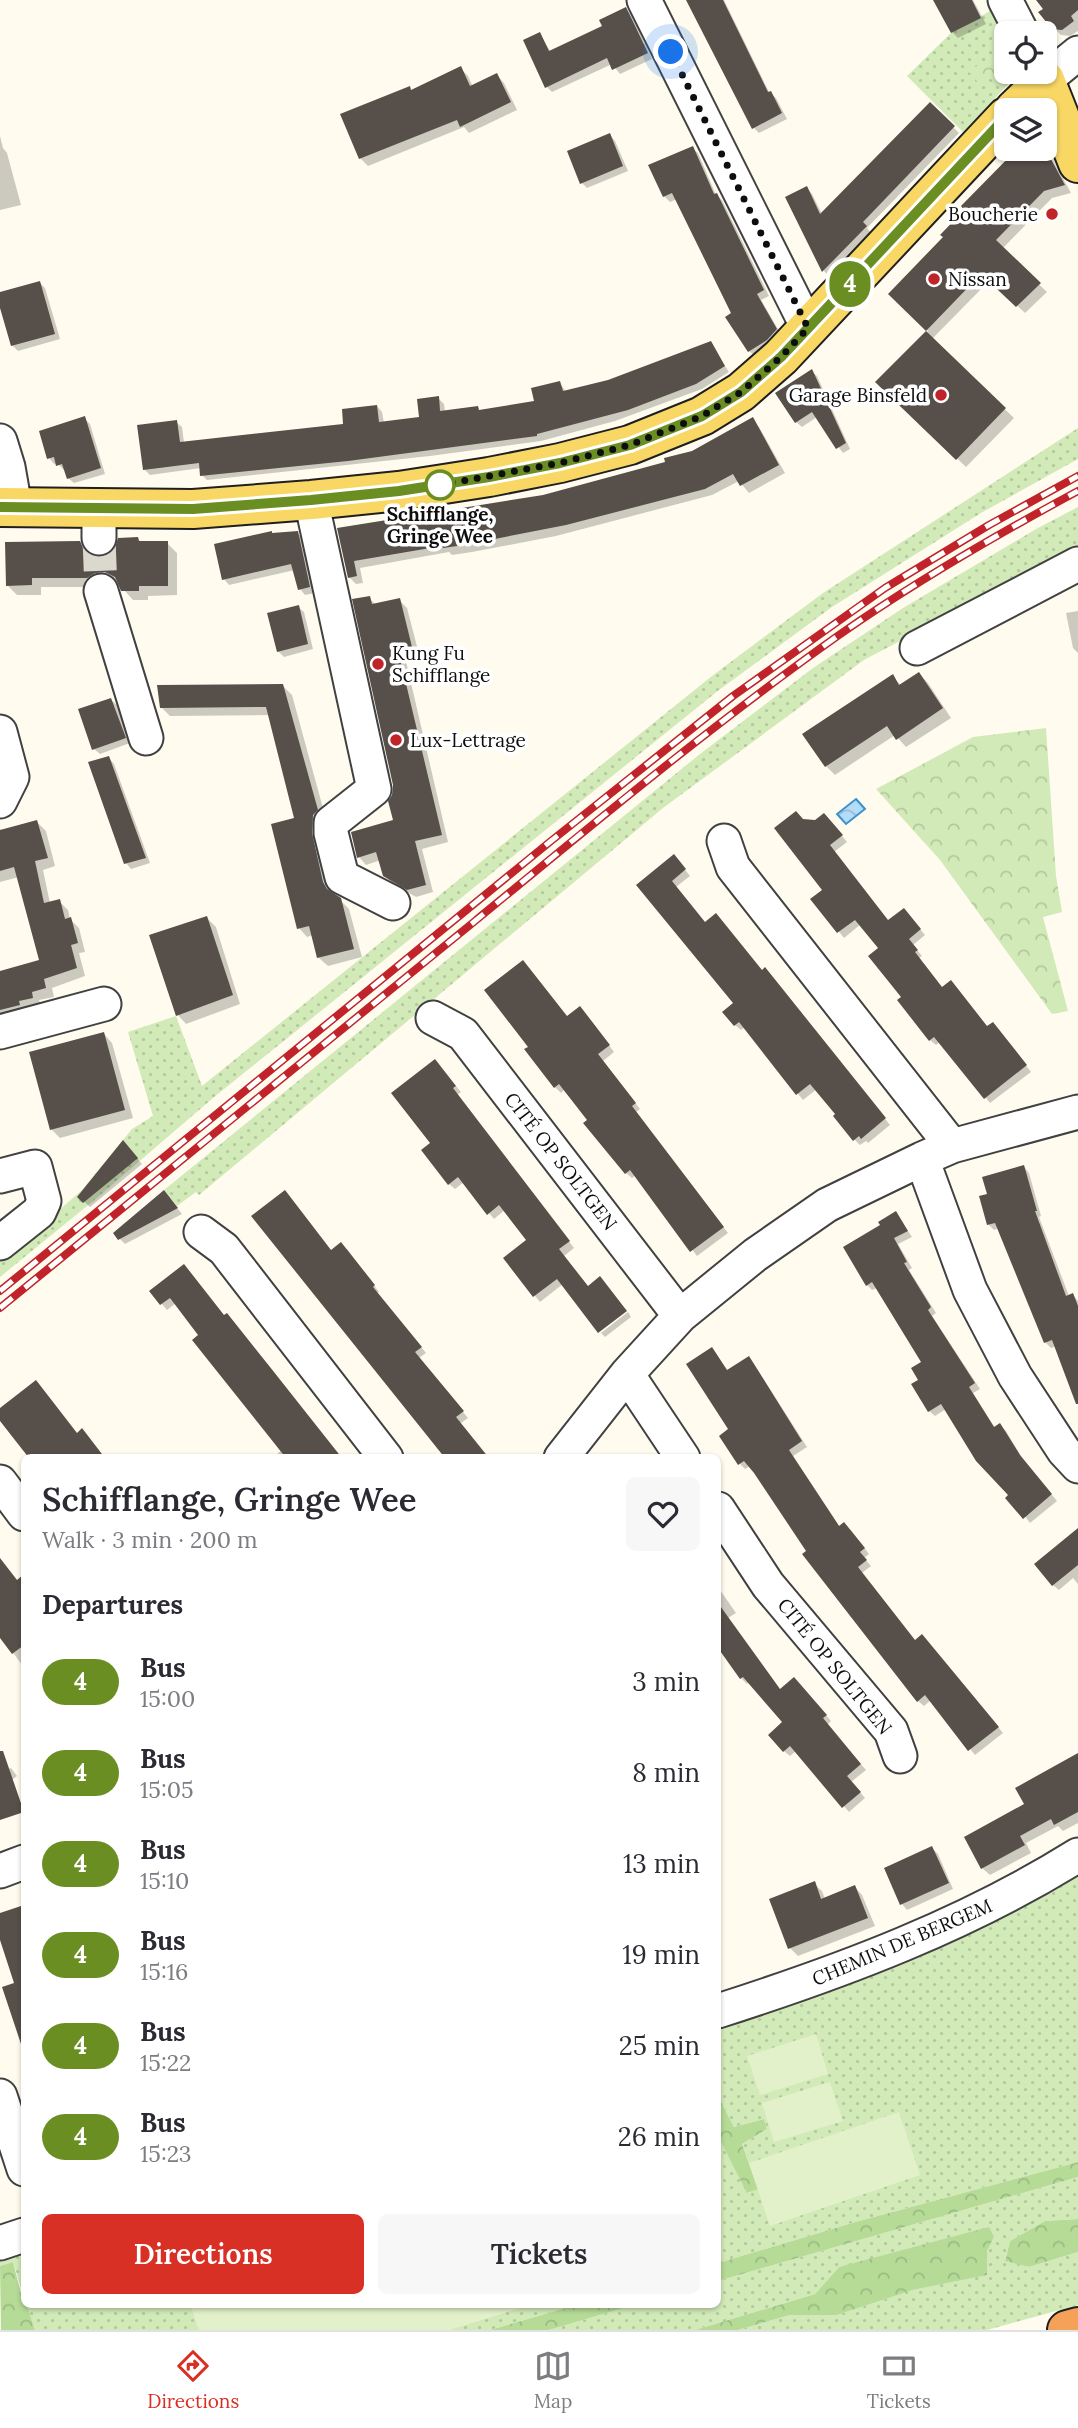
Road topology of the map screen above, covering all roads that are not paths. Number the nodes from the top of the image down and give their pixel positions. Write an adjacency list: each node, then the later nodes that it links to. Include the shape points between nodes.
1 (644, 0): 11 (street)
2 (1005, 0): 3 (street)
3 (1016, 21)
4 (1078, 53): 5 (street)
5 (1057, 67)
6 (1036, 84): 8 (main road)
7 (1046, 84): 10 (main road)
8 (1024, 98)
9 (994, 130): 11 (main road)
10 (1078, 163)
11 (808, 328): 13 (main road, via 741,392 702,416 630,445 489,477)
12 (0, 441): 14 (street, via 8,467)
13 (311, 500): 14 (main road, via 193,509 99,523); 22 (street, via 374,789 331,823 331,833 342,877)
14 (8, 507)
15 (1078, 564): 17 (street)
16 (101, 591): 19 (street)
17 (918, 648)
18 (0, 732): 20 (street, via 12,777)
19 (146, 738)
20 (0, 801)
21 (723, 841): 27 (street, via 733,867)
22 (393, 903)
23 (104, 1004): 25 (street)
24 (433, 1017): 32 (street, CITÉ OP SOLTGEN, via 463,1034)
25 (0, 1032)
26 (1078, 1112): 27 (street)
27 (953, 1146): 28 (street)
28 (922, 1158): 32 (street, via 827,1205); 37 (street, via 970,1290 1015,1376)
29 (0, 1176): 31 (street, via 35,1167 44,1201 39,1212)
30 (201, 1232): 34 (street, via 224,1249)
31 (0, 1243)
32 (680, 1315): 33 (street)
33 (627, 1374): 35 (street); 36 (street)
34 (383, 1454)
35 (564, 1454)
36 (680, 1454)
37 (1078, 1466)
38 (0, 1482): 39 (street)
39 (21, 1510)
40 (721, 1514): 41 (street, CITÉ OP SOLTGEN, via 768,1585 891,1731)
41 (900, 1756)
42 (1078, 1855): 45 (street, CHEMIN DE BERGEM, via 984,1909 906,1943)
43 (21, 1863): 44 (street)
44 (0, 1871)
45 (721, 2010)
46 (0, 2096): 47 (street)
47 (21, 2160)
48 (21, 2236): 49 (street)
49 (0, 2244)
50 (1078, 2327): 51 (highway)
51 (1066, 2330)

